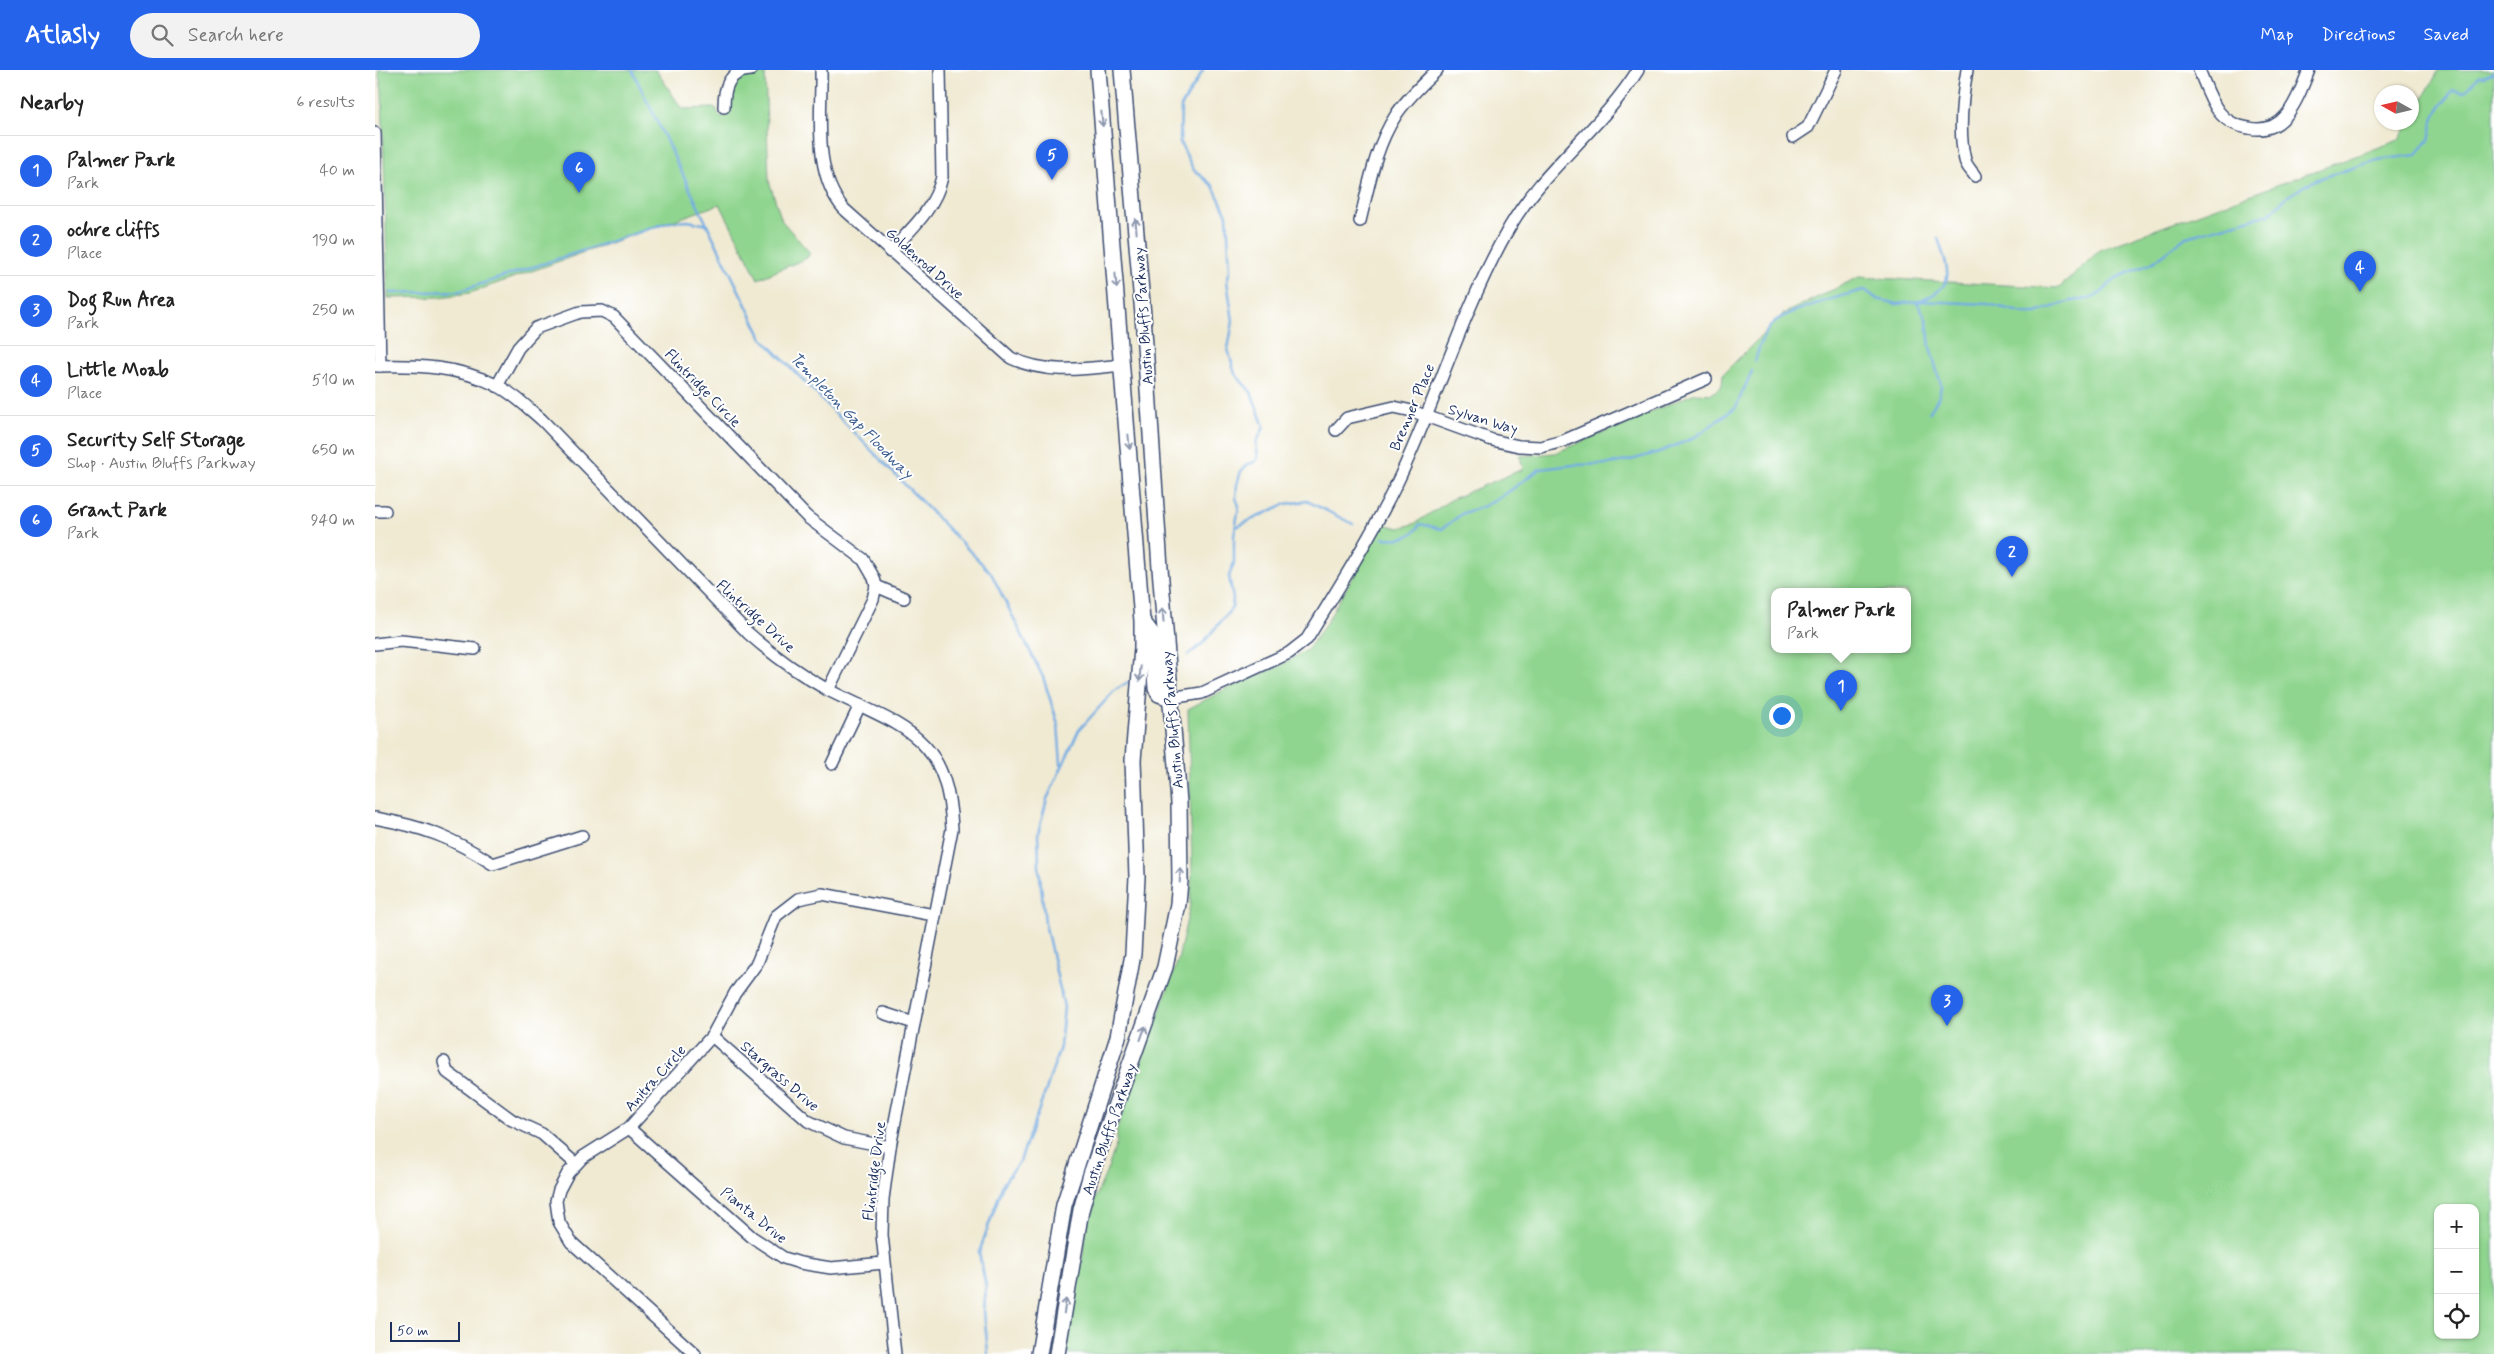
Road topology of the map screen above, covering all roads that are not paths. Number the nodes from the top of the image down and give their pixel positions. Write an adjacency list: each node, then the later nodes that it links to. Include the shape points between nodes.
1 (751, 70): 12 (street, via 731,77 725,86)
2 (821, 70): 18 (street, Goldenrod Drive, via 823,159 830,189 844,209)
3 (940, 70): 18 (street, via 943,170 939,191 924,216)
4 (1098, 70): 19 (main road, Austin Bluffs Parkway, one-way to 19)
5 (1122, 70): 31 (main road, Austin Bluffs Parkway, one-way to 5, via 1144,325)
6 (1437, 70): 16 (street, via 1404,105 1383,138)
7 (1638, 70): 23 (street, Brenner Place, via 1531,196 1509,228 1475,298)
8 (1836, 70): 14 (street, via 1808,127)
9 (1967, 70): 15 (street, via 1962,107 1963,152 1965,162)
10 (2199, 70): 11 (street, via 2214,105 2226,120 2243,127 2261,129 2287,117)
11 (2309, 70)
12 (724, 107)
13 (375, 133): 17 (street)
14 (1793, 137)
15 (1975, 176)
16 (1360, 221)
17 (376, 236): 20 (street)
18 (890, 252): 19 (street, Goldenrod Drive, via 1011,358 1053,370)
19 (1123, 365): 27 (main road, Austin Bluffs Parkway, one-way to 27)
20 (378, 366): 22 (street, Flintridge Drive, via 437,367)
21 (1706, 379): 23 (street, Sylvan Way, via 1563,441 1541,447 1506,444)
22 (497, 386): 25 (street, Flintridge Circle, via 518,348 536,328 580,312 602,311 613,317 807,517 863,560 871,570); 30 (street, Flintridge Drive, via 543,420 748,633 774,656)
23 (1426, 416): 24 (street, Sylvan Way, via 1402,408 1385,408 1347,418); 31 (street, Brenner Place, via 1396,485 1307,639 1289,653 1202,693)
24 (1336, 430)
25 (876, 586): 26 (street); 30 (street, via 873,599)
26 (904, 598)
27 (1142, 621): 31 (main road, via 1152,634 1156,688 1159,694); 47 (main road, Austin Bluffs Parkway, one-way to 47, via 1133,760 1136,904 1128,988 1107,1076 1064,1205)
28 (375, 644): 29 (street, via 401,641)
29 (475, 649)
30 (828, 690): 32 (street, Flintridge Drive)
31 (1170, 698): 48 (main road, Austin Bluffs Parkway, one-way to 31, via 1081,1210 1094,1165 1156,997 1174,928 1180,880 1180,830)
32 (860, 705): 33 (street); 36 (street, Flintridge Drive, via 910,731 939,767 946,786 952,829)
33 (832, 764)
34 (375, 818): 35 (street, via 428,830 465,846 493,864)
35 (583, 836)
36 (934, 915): 38 (street, Flintridge Drive); 39 (street, Anitra Circle, via 822,894 797,899 776,916 757,963 735,992)
37 (883, 1013): 38 (street)
38 (914, 1023): 42 (street, Flintridge Drive)
39 (712, 1036): 41 (street, Anitra Circle); 42 (street, Stargrass Drive, via 808,1121 844,1138)
40 (444, 1062): 43 (street, via 447,1072 512,1120 542,1134)
41 (629, 1128): 43 (street, Anitra Circle, via 592,1150); 44 (street, Pianta Drive, via 753,1237 783,1258 831,1268)
42 (890, 1147): 44 (street, Flintridge Drive, via 883,1199)
43 (576, 1164): 45 (street, Anitra Circle, via 562,1182 557,1201 563,1232)
44 (884, 1263): 46 (street, Flintridge Drive)
45 (695, 1354)
46 (895, 1354)
47 (1039, 1354)
48 (1057, 1354)

